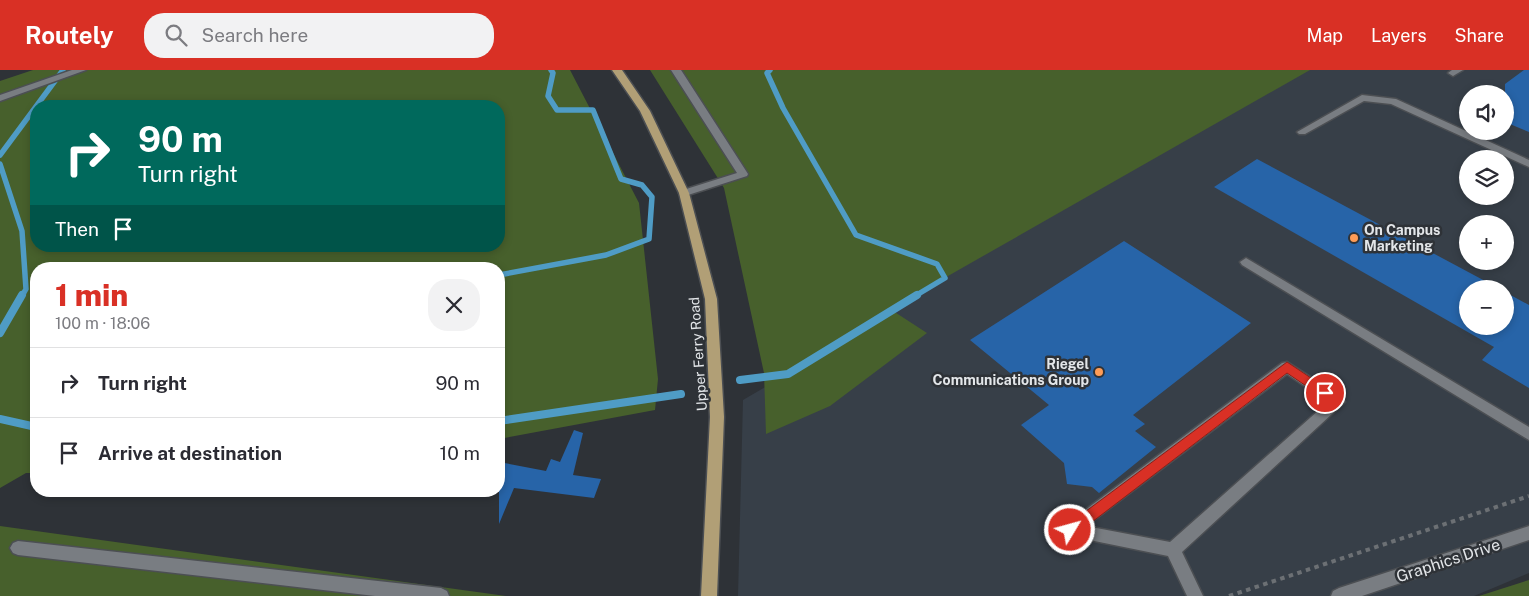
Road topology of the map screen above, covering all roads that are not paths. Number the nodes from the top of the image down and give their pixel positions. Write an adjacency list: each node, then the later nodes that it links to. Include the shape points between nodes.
1 (81, 70): 4 (lane)
2 (618, 70): 7 (main road, Upper Ferry Road, via 646,111)
3 (676, 70): 7 (lane, via 743,174)
4 (0, 98)
5 (1302, 132): 6 (lane, via 1362,98 1393,101)
6 (1529, 164)
7 (684, 193): 14 (main road, Upper Ferry Road, via 711,299 717,417)
8 (1246, 262): 9 (lane)
9 (1529, 434)
10 (1529, 533): 16 (lane, Graphics Drive)
11 (18, 548): 13 (lane)
12 (1173, 550): 12 (lane, via 1266,466 1338,402 1287,367 1070,530); 15 (lane)
13 (441, 596)
14 (709, 596)
15 (1195, 596)
16 (1339, 596)

